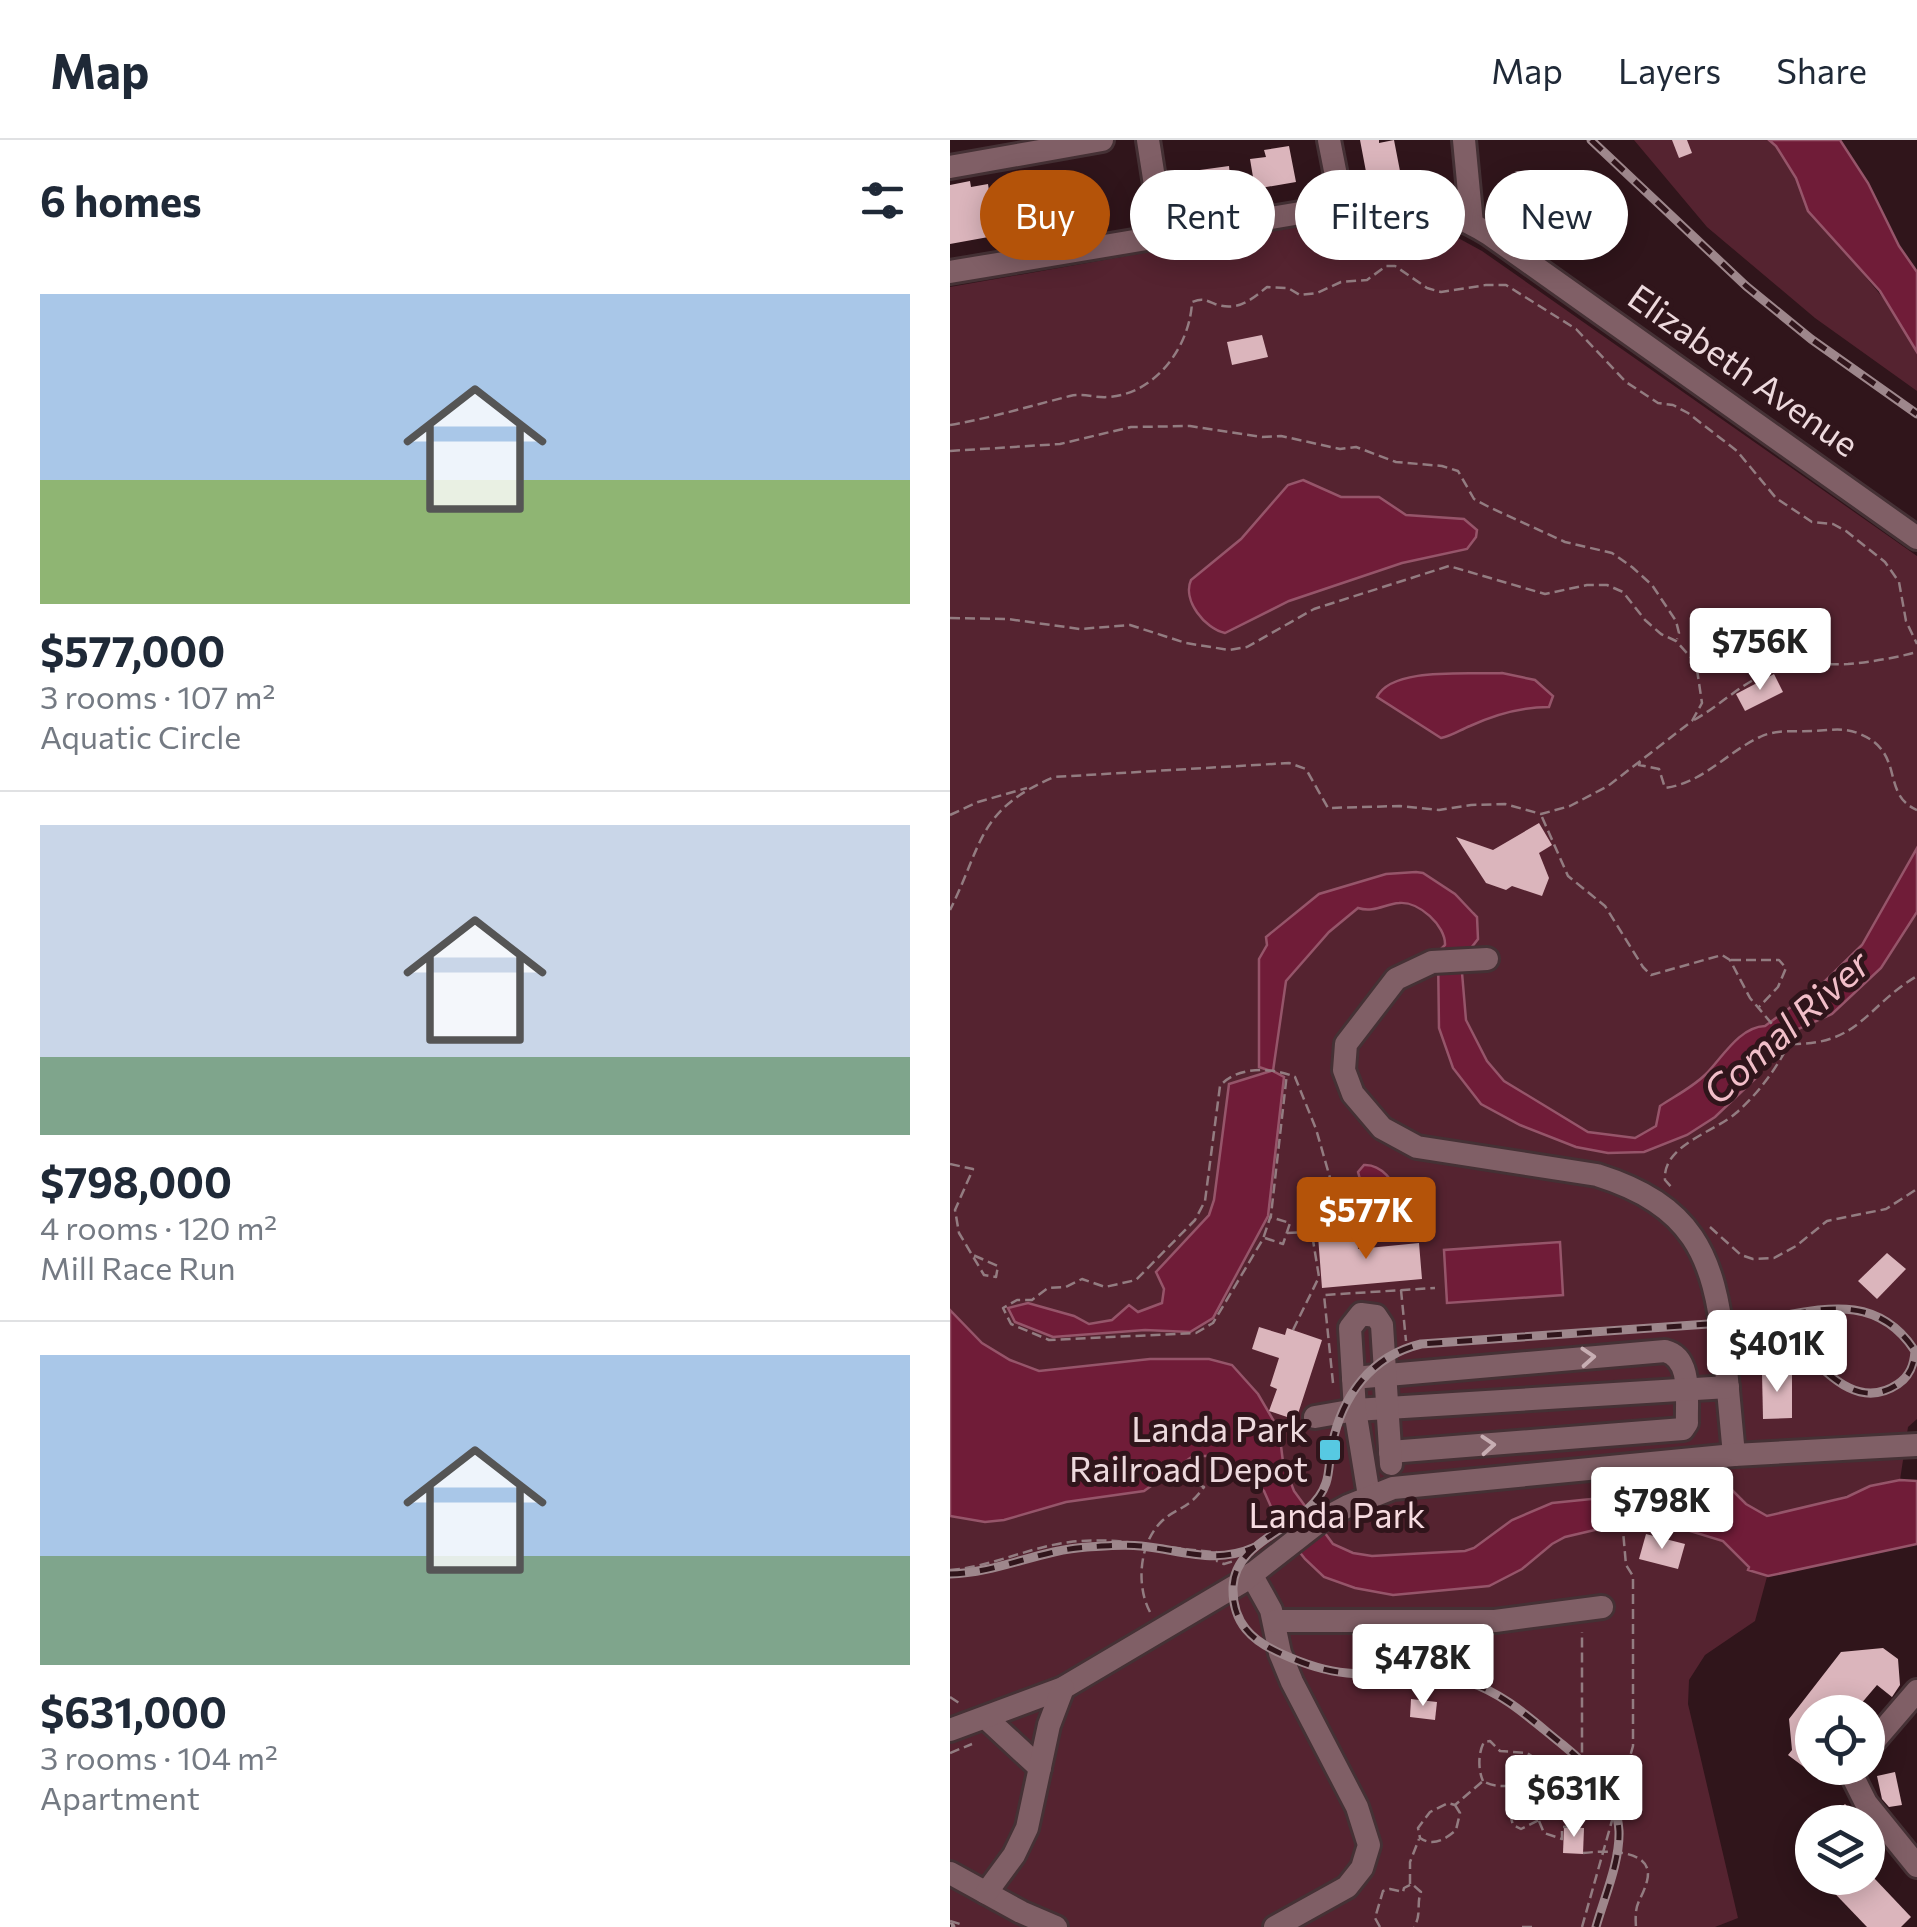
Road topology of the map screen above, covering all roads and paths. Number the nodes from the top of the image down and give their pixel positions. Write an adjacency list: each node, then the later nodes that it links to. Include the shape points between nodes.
1 (1102, 140): 5 (street)
2 (1148, 140): 6 (street)
3 (1329, 140): 7 (street)
4 (1464, 140): 9 (street)
5 (950, 167)
6 (1153, 170)
7 (1335, 170)
8 (1465, 220): 9 (street, Elizabeth Avenue)
9 (1472, 224): 14 (street, Elizabeth Avenue)
10 (1130, 242): 11 (street, Elizabeth Avenue)
11 (950, 272)
12 (950, 425): 17 (path, via 1078,394 1130,392 1152,380 1183,344 1192,302 1203,298 1230,307 1248,303 1267,287 1300,296 1367,280 1386,266 1440,292 1506,286 1576,328 1645,396 1688,413 1716,434 1776,498 1865,544 1899,582)
13 (950, 450): 16 (path, via 1190,426 1356,447 1396,462 1442,466 1458,471 1474,499 1489,507 1632,566 1676,621)
14 (1917, 538)
15 (950, 618): 16 (path, via 1080,629 1130,625 1229,650 1247,647 1314,608 1449,566 1544,594 1608,585)
16 (1676, 640): 19 (path, via 1696,663 1700,682 1702,703)
17 (1917, 644)
18 (1917, 652): 19 (path, via 1775,670 1738,686)
19 (1692, 721): 20 (path)
20 (1641, 759): 22 (path, via 1639,765 1658,769 1665,788 1673,788 1764,735 1857,732 1885,752 1897,794); 23 (path, via 1592,795)
21 (1028, 788): 23 (path, via 1070,775 1289,762 1306,769 1328,808 1505,804); 24 (path); 25 (path, via 990,819)
22 (1917, 810)
23 (1541, 814): 27 (path, via 1568,876 1605,906 1651,975 1722,955)
24 (950, 815)
25 (950, 910)
26 (1477, 958): 48 (street, via 1432,962 1396,979 1346,1044 1344,1070 1360,1106 1416,1147 1597,1175 1667,1208 1696,1242 1713,1278)
27 (1730, 960): 29 (path); 29 (path, via 1780,960 1786,968)
28 (1917, 976): 30 (path, via 1844,1034 1827,1043)
29 (1759, 1007): 30 (path)
30 (1789, 1044): 34 (path, via 1746,1104 1668,1162 1665,1180)
31 (1286, 1073): 35 (path); 37 (path, via 1295,1077 1316,1129 1346,1230); 39 (path, via 1232,1074 1220,1086 1205,1201 1136,1280 1105,1287 1082,1279 1048,1288 1032,1300 1006,1305 1006,1317 1049,1340 1196,1333 1213,1323)
32 (950, 1164): 40 (path, via 973,1169 955,1210)
33 (1917, 1189): 36 (path, via 1886,1209 1827,1221 1774,1258 1742,1255)
34 (1682, 1198)
35 (1270, 1217): 38 (path, via 1290,1223); 39 (path)
36 (1708, 1225)
37 (1312, 1232): 38 (path); 41 (path, via 1319,1277)
38 (1286, 1234): 39 (path, via 1283,1244)
39 (1263, 1237)
40 (973, 1255): 40 (path, via 998,1266 996,1277 984,1275)
41 (1313, 1290): 43 (path); 44 (path)
42 (1402, 1290): 45 (path)
43 (1324, 1294)
44 (1293, 1330)
45 (1406, 1342)
46 (1386, 1373): 47 (street); 47 (street, via 1382,1325 1366,1312 1351,1324); 49 (street, one-way to 49, via 1665,1352 1682,1362); 50 (street)
47 (1353, 1378): 51 (street)
48 (1728, 1386): 49 (street); 55 (street)
49 (1686, 1390): 50 (street); 54 (street, one-way to 49, via 1676,1431 1687,1423)
50 (1389, 1408): 51 (street); 54 (street)
51 (1355, 1410): 52 (street); 59 (street)
52 (1316, 1417)
53 (1917, 1445): 55 (street)
54 (1390, 1452): 58 (street)
55 (1734, 1456): 58 (street)
56 (1175, 1468): 60 (path, via 1204,1487 1193,1504 1164,1519)
57 (1619, 1484): 79 (path, via 1626,1565 1633,1576 1632,1746)
58 (1393, 1488): 59 (street)
59 (1369, 1496): 61 (street)
60 (1148, 1543): 61 (path, via 1216,1552 1217,1561); 62 (path, via 1068,1542); 64 (path, via 1141,1586)
61 (1245, 1567): 65 (street); 66 (street)
62 (950, 1570)
63 (1592, 1609): 65 (street, via 1495,1621); 77 (path, via 1575,1827 1562,1827 1562,1839 1555,1838 1541,1830)
64 (1150, 1612)
65 (1275, 1620): 88 (street, via 1292,1682 1370,1846 1347,1888)
66 (1063, 1688): 70 (street); 73 (street)
67 (1917, 1690): 71 (street)
68 (950, 1697): 69 (path)
69 (963, 1706)
70 (986, 1719): 72 (street); 73 (street)
71 (1885, 1728)
72 (950, 1730)
73 (1040, 1768): 84 (street, via 1028,1828)
74 (1483, 1781): 76 (path); 77 (path, via 1516,1787 1516,1827); 77 (path, via 1480,1750 1486,1741 1535,1758 1560,1792 1556,1809)
75 (1857, 1785): 81 (street)
76 (1455, 1805): 78 (path, via 1430,1812 1418,1828); 78 (path, via 1460,1819 1450,1836 1432,1843)
77 (1539, 1819)
78 (1420, 1838): 83 (path)
79 (1606, 1850): 80 (path); 93 (path); 94 (path, via 1633,1856 1647,1870)
80 (1583, 1852)
81 (1917, 1866)
82 (950, 1873): 84 (street)
83 (1410, 1884): 89 (path, via 1402,1892 1380,1894); 90 (path, via 1420,1892)
84 (986, 1893): 87 (street)
85 (950, 1921): 86 (path)
86 (960, 1927)
87 (1056, 1927)
88 (1274, 1927)
89 (1380, 1927)
90 (1414, 1927)
91 (1522, 1927): 92 (path)
92 (1533, 1927)
93 (1582, 1927)
94 (1636, 1927)

